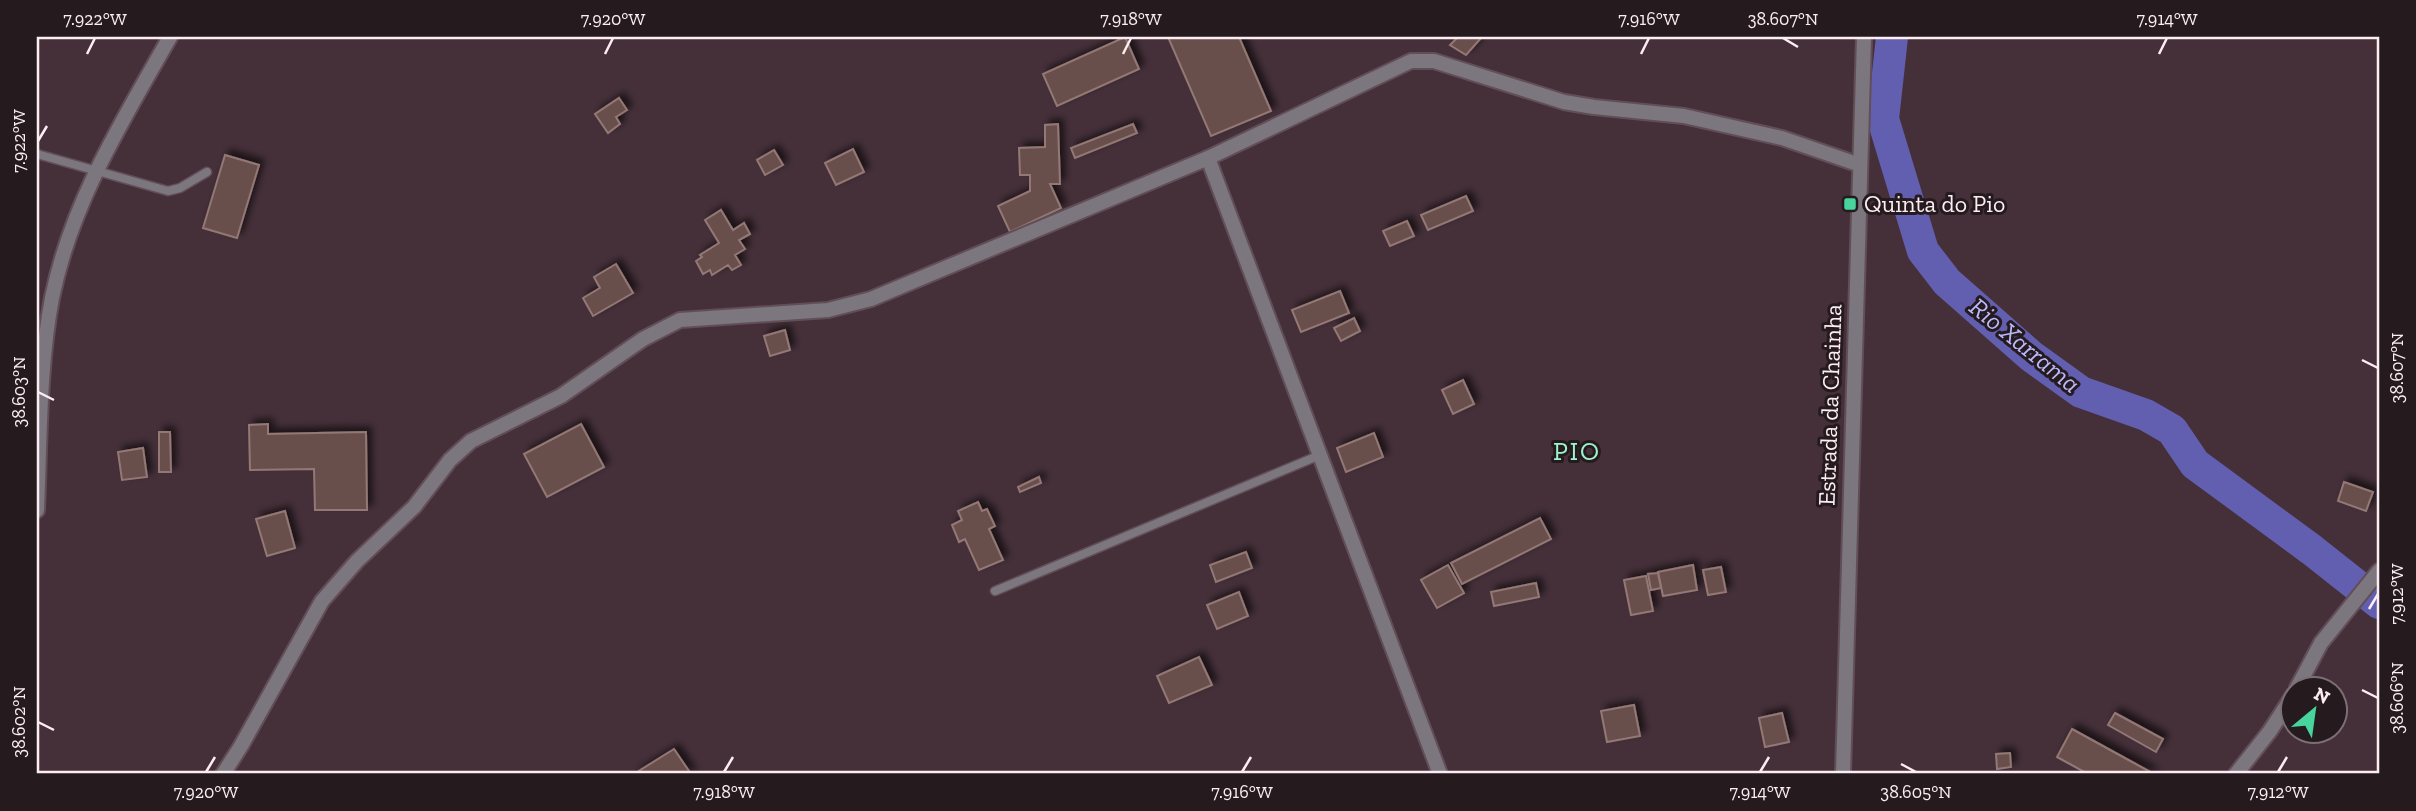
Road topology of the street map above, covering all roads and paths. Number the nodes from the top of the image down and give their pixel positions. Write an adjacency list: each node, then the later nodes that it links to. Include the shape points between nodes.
1 (170, 37): 6 (street)
2 (1864, 37): 5 (street, Estrada da Chainha)
3 (37, 153): 6 (lane)
4 (1208, 158): 5 (street, via 1411,61 1434,61 1564,102 1696,119 1782,138); 8 (street); 14 (street, via 870,299 828,310 680,320 643,339 561,396 471,441 322,601)
5 (1860, 166): 16 (street, Estrada da Chainha)
6 (97, 169): 7 (lane, via 168,191); 9 (street, via 79,208 52,297)
7 (206, 172)
8 (1320, 455): 11 (lane); 15 (street)
9 (37, 510)
10 (2379, 571): 12 (street, via 2321,643)
11 (995, 591)
12 (2304, 674)
13 (2280, 716): 17 (street)
14 (223, 774)
15 (1440, 774)
16 (1843, 774)
17 (2236, 774)

